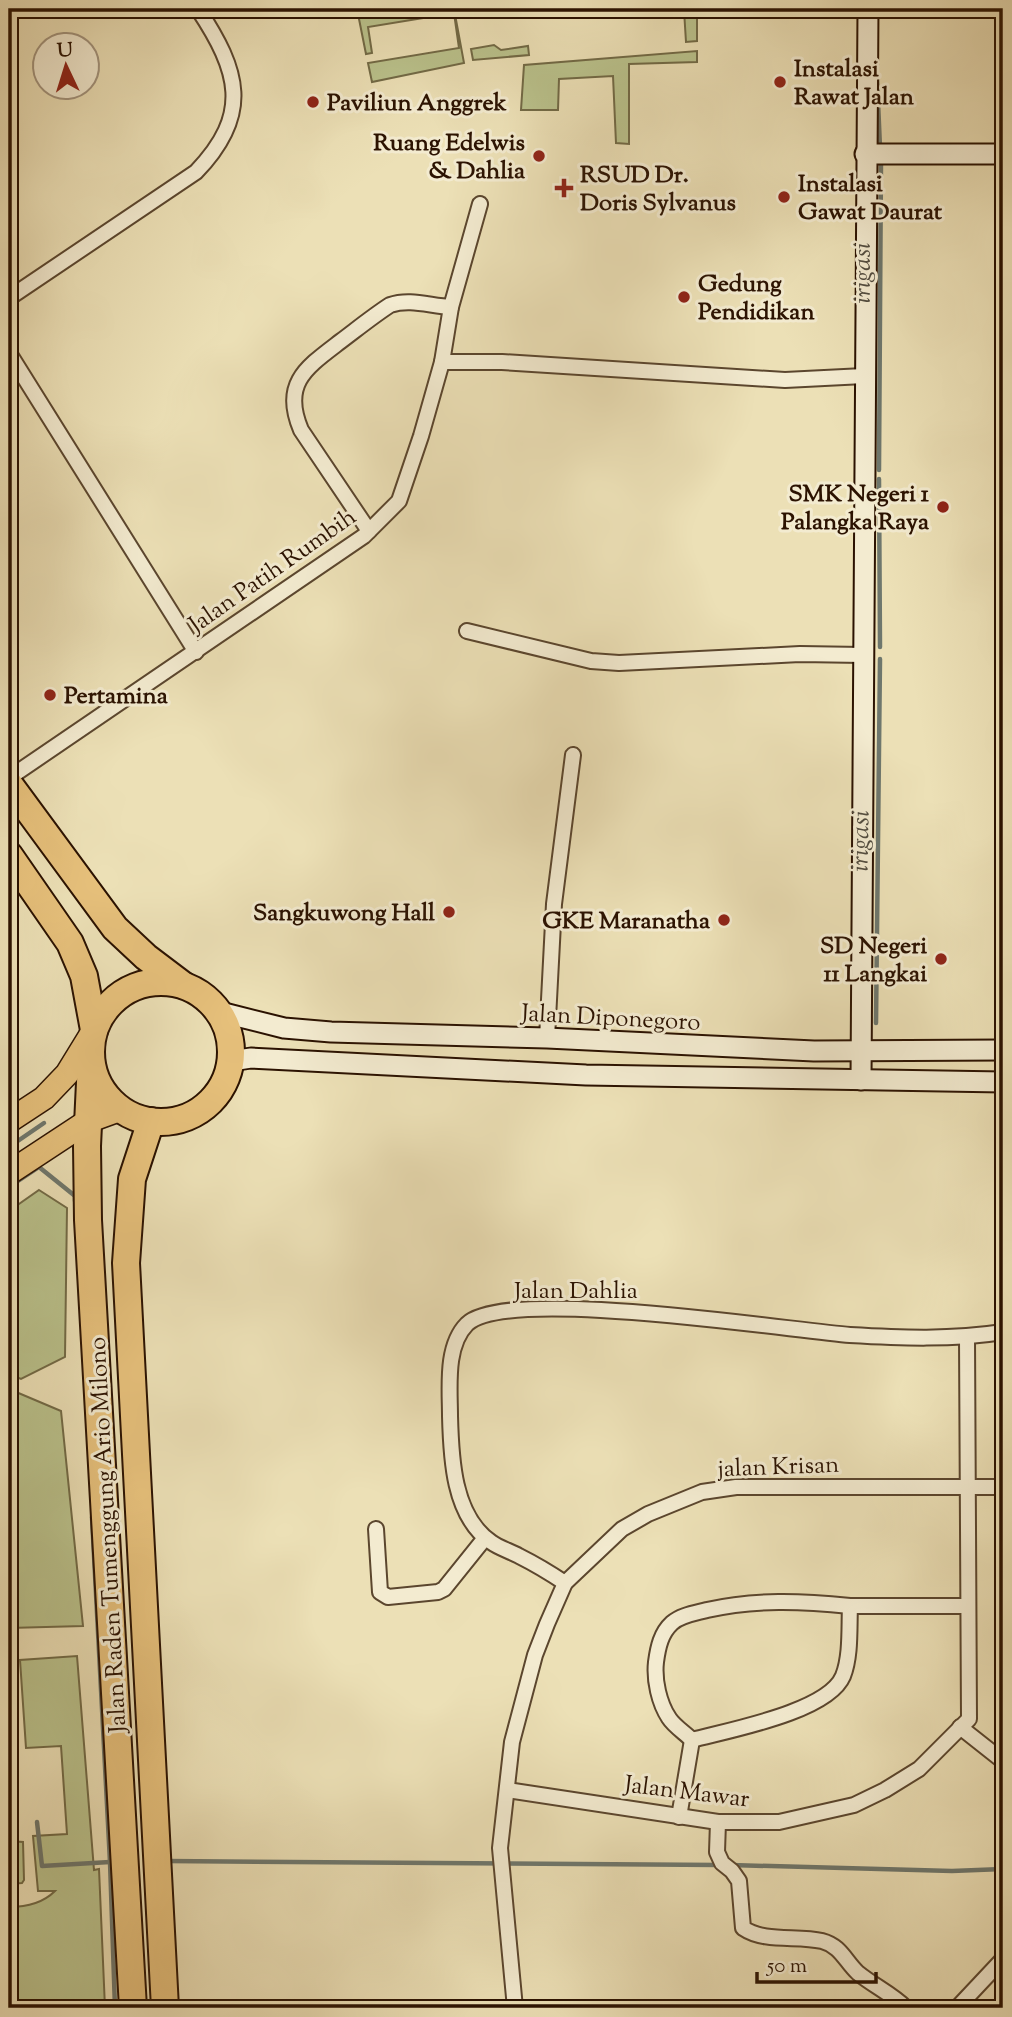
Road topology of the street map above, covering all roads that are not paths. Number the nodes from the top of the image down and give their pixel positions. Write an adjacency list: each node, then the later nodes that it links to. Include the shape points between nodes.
1 (198, 9): 6 (street, via 216,36 233,85 233,109 215,153 196,172)
2 (868, 9): 3 (main road)
3 (865, 154): 4 (main road); 10 (main road)
4 (1003, 154)
5 (480, 204): 7 (street, Jalan Patih Rumbih)
6 (9, 298)
7 (451, 307): 9 (street, Jalan Patih Rumbih); 11 (street, via 403,300 390,305 310,365 299,379 294,413 301,430)
8 (9, 353): 13 (street)
9 (442, 362): 10 (street, via 515,362 785,380); 11 (street, Jalan Patih Rumbih, via 406,484 399,500)
10 (864, 376): 14 (main road)
11 (369, 531): 13 (street, Jalan Patih Rumbih)
12 (467, 631): 14 (street, via 591,661 619,663)
13 (196, 652): 16 (street, Jalan Patih Rumbih)
14 (863, 655): 23 (main road)
15 (573, 755): 22 (street, via 554,904)
16 (9, 778)
17 (9, 784): 19 (highway, via 115,928)
18 (9, 855): 21 (highway, via 70,943 84,976)
19 (183, 985): 20 (highway); 21 (highway, via 152,982 129,989 110,1003)
20 (220, 1012): 22 (main road, Jalan Diponegoro, via 284,1028 331,1032); 25 (highway, via 231,1044)
21 (94, 1030): 26 (highway); 30 (main road, via 67,1074 44,1098)
22 (547, 1038): 23 (main road, Jalan Diponegoro)
23 (862, 1051): 24 (main road, Jalan Diponegoro); 27 (main road)
24 (1003, 1051)
25 (231, 1060): 27 (main road, via 586,1075); 32 (highway, via 226,1078 204,1108 187,1117)
26 (91, 1061): 29 (highway, via 98,1083); 31 (highway, Jalan Raden Tumenggung Ario Milono)
27 (861, 1080): 28 (main road)
28 (1003, 1082)
29 (121, 1109): 31 (main road); 32 (highway)
30 (9, 1121)
31 (88, 1121): 33 (main road); 35 (highway, Jalan Raden Tumenggung Ario Milono)
32 (150, 1121): 34 (highway, Jalan Raden Tumenggung Ario Milono, via 132,1179)
33 (9, 1173)
34 (126, 1263): 35 (highway); 53 (highway, Jalan Raden Tumenggung Ario Milono)
35 (92, 1268): 52 (highway, Jalan Raden Tumenggung Ario Milono)
36 (1003, 1332): 37 (street, Jalan Dahlia)
37 (967, 1338): 38 (street, Jalan Mawar); 41 (street, Jalan Dahlia, via 848,1335 618,1310 488,1314 468,1323 457,1339 450,1380 451,1443 461,1500)
38 (968, 1486): 39 (street, jalan Krisan); 42 (street, jalan Krisan, via 737,1487 702,1492 622,1529); 44 (street, Jalan Mawar)
39 (1003, 1487)
40 (376, 1529): 41 (street, via 380,1591 388,1597 444,1589)
41 (485, 1538): 42 (street, Jalan Dahlia)
42 (565, 1583): 48 (street, jalan Krisan, via 519,1708)
43 (850, 1606): 44 (street); 46 (street, via 847,1659 834,1691 796,1711); 46 (street, via 765,1602 721,1607 673,1622 658,1647 656,1683 670,1720)
44 (968, 1606): 45 (street, Jalan Mawar, via 969,1718)
45 (960, 1727): 47 (street); 50 (street, Jalan Mawar, via 919,1769 854,1805 779,1822)
46 (692, 1740): 49 (street)
47 (1003, 1761)
48 (507, 1790): 49 (street, Jalan Mawar); 54 (street, jalan Krisan, via 501,1853)
49 (680, 1817): 50 (street, Jalan Mawar)
50 (718, 1822): 55 (street, via 717,1852 739,1881 745,1930 835,1946 858,1972)
51 (1003, 1959): 56 (street)
52 (133, 2008)
53 (165, 2008)
54 (514, 2008)
55 (906, 2008)
56 (957, 2008)

